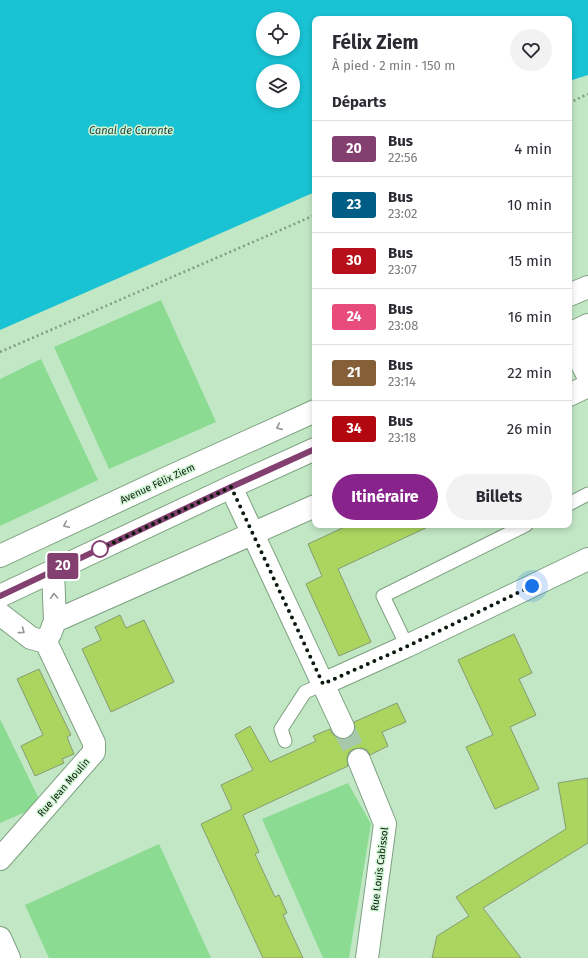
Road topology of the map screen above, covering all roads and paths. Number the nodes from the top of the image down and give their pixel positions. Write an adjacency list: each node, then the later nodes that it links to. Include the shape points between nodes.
1 (588, 94): 2 (path)
2 (572, 102)
3 (312, 216): 8 (path)
4 (588, 287): 5 (street)
5 (572, 295)
6 (588, 325): 7 (street)
7 (575, 341): 9 (street)
8 (0, 352)
9 (588, 376)
10 (588, 386): 11 (street)
11 (572, 394)
12 (312, 412): 20 (street, Avenue Félix Ziem, one-way to 20)
13 (312, 450): 14 (street)
14 (231, 487): 19 (street); 22 (street)
15 (588, 494): 16 (lane)
16 (572, 502)
17 (312, 507): 19 (street)
18 (520, 528): 27 (lane, via 383,596)
19 (252, 534): 25 (street); 28 (street)
20 (0, 556)
21 (588, 560): 27 (street)
22 (53, 571): 23 (street); 25 (street, one-way to 22)
23 (0, 596)
24 (0, 614): 26 (street, one-way to 26, via 31,638)
25 (55, 621): 26 (street)
26 (46, 642): 32 (street, Rue Jean Moulin, via 94,743 94,752)
27 (408, 646): 28 (street)
28 (323, 684): 29 (street); 30 (lane, via 305,692 281,729)
29 (344, 727)
30 (285, 741)
31 (359, 760): 35 (street, Rue Louis Cabissol, via 385,824)
32 (0, 859)
33 (0, 938): 34 (street)
34 (9, 958)
35 (367, 958)

